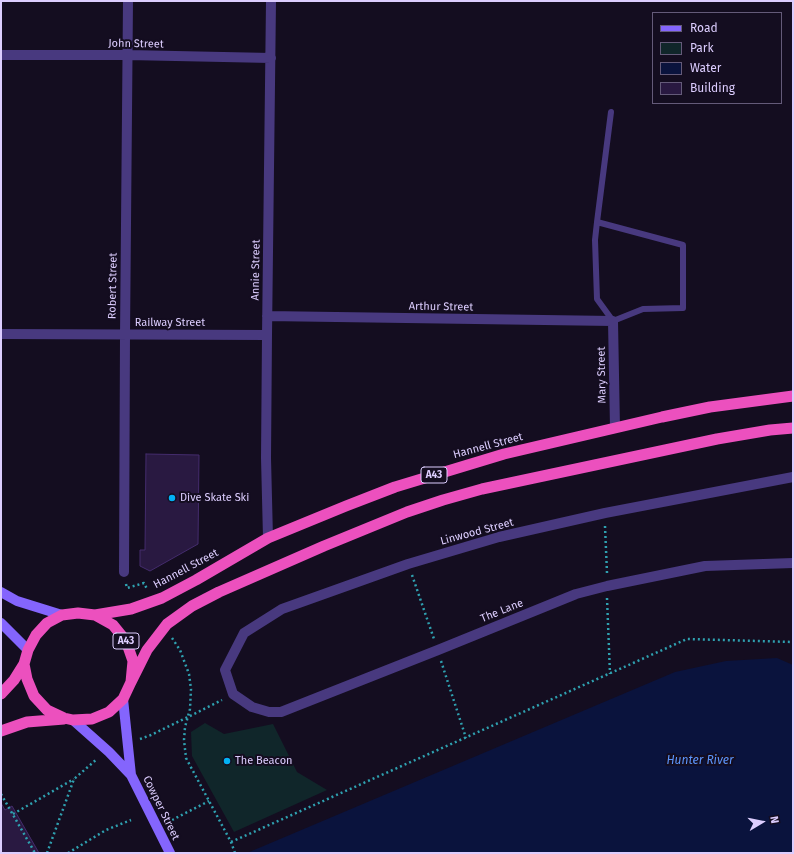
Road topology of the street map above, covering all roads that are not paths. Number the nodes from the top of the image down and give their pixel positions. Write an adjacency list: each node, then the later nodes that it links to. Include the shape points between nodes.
1 (128, 1): 4 (street, Robert Street)
2 (271, 1): 5 (street, Annie Street)
3 (1, 55): 4 (street, John Street)
4 (128, 55): 5 (street, John Street); 11 (street, Robert Street)
5 (271, 58): 8 (street, Annie Street)
6 (611, 112): 7 (lane)
7 (597, 222): 9 (lane, via 597,299); 9 (lane, via 683,245 683,308 643,309)
8 (267, 316): 9 (street, Arthur Street); 12 (street, Annie Street)
9 (613, 321): 14 (street, Mary Street)
10 (1, 334): 11 (street, Railway Street)
11 (125, 335): 12 (street, Railway Street); 19 (street, Robert Street)
12 (267, 335): 17 (street, Annie Street)
13 (793, 396): 14 (highway, Hannell Street / A43, via 710,407)
14 (615, 428): 17 (highway, Hannell Street / A43, via 504,454 395,487)
15 (793, 428): 26 (highway, A43, via 717,439 489,488 407,512 324,546 192,606 165,626 147,650)
16 (793, 477): 28 (street, Linwood Street, via 605,513 499,537 408,564 282,609 244,633 225,670)
17 (268, 538): 22 (highway, Hannell Street / A43, via 162,598 131,609)
18 (793, 563): 28 (street, The Lane, via 705,566 576,594 281,712 269,712 252,707)
19 (124, 572)
20 (1, 592): 21 (main road, via 17,601)
21 (62, 615): 22 (highway, A43, via 78,612); 24 (highway, A43, via 43,627)
22 (95, 615): 26 (highway, A43, via 113,625 126,641 132,661)
23 (1, 623): 24 (main road)
24 (28, 650): 25 (highway, A43)
25 (24, 664): 27 (highway, A43); 30 (highway, A43, via 34,696 47,710)
26 (131, 682): 29 (highway, A43)
27 (1, 694)
28 (233, 694)
29 (122, 698): 30 (highway, A43, via 109,712 92,719); 32 (main road, Cowper Street)
30 (69, 719): 31 (highway, A43, via 27,722); 32 (main road, Cowper Street)
31 (1, 731)
32 (131, 774): 33 (main road, Cowper Street)
33 (170, 853)

